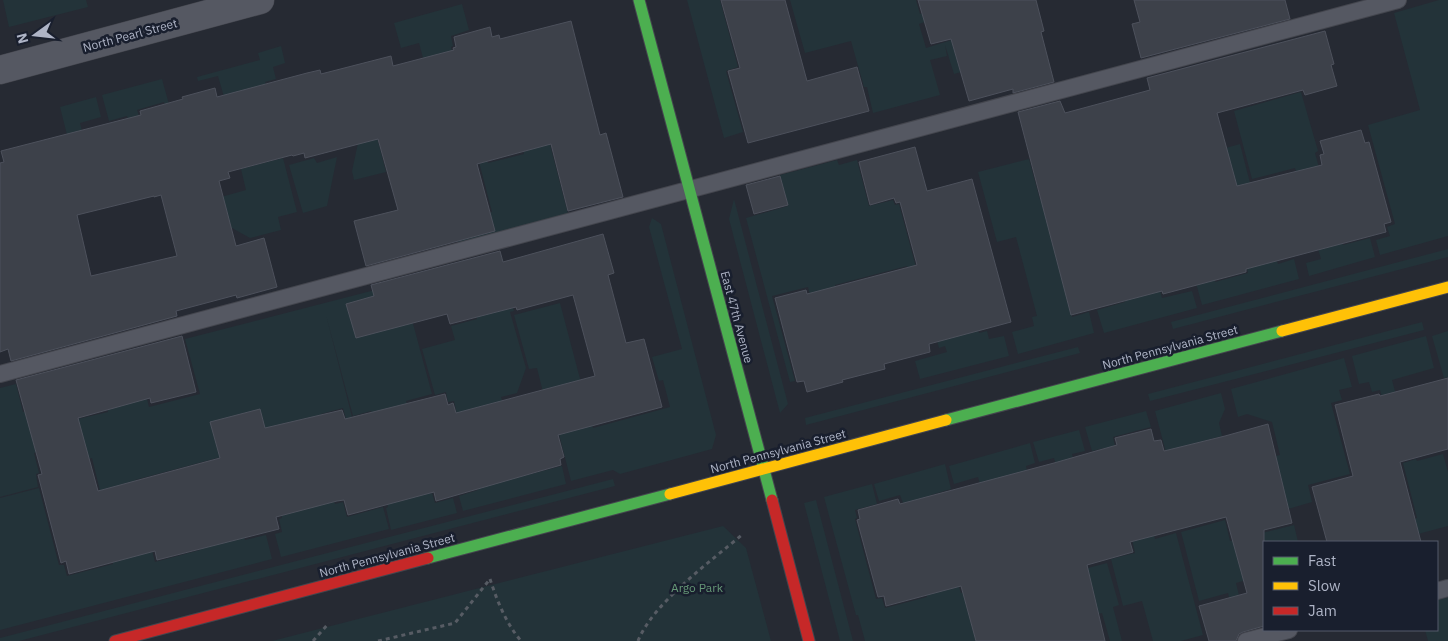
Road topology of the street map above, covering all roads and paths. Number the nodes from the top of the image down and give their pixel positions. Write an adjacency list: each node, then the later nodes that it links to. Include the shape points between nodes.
1 (260, 0): 4 (street, North Pearl Street)
2 (639, 0): 5 (street, East 47th Avenue)
3 (1398, 0): 5 (lane)
4 (0, 70)
5 (689, 190): 7 (lane); 8 (street, East 47th Avenue)
6 (1448, 287): 8 (street, North Pennsylvania Street)
7 (0, 374)
8 (763, 470): 13 (street, North Pennsylvania Street); 17 (street, East 47th Avenue)
9 (745, 532): 16 (path, via 666,600 643,628)
10 (331, 622): 14 (path)
11 (1285, 631): 18 (lane)
12 (519, 640): 15 (path, via 497,600 490,578 455,623)
13 (116, 641)
14 (313, 641)
15 (378, 641)
16 (638, 641)
17 (808, 641)
18 (1246, 641)

